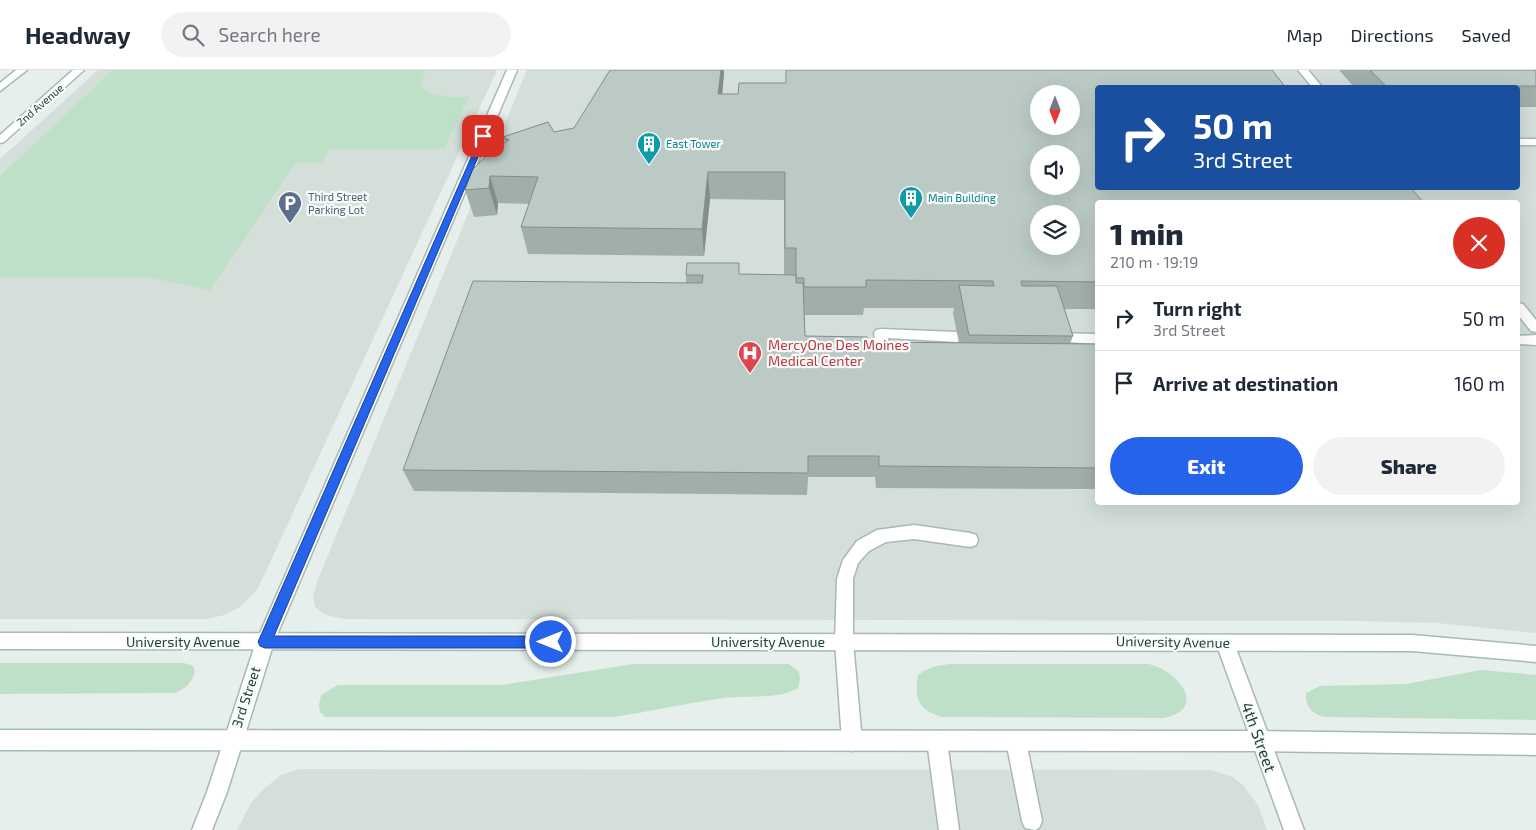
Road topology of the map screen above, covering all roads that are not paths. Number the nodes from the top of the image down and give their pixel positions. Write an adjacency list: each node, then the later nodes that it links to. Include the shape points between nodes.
1 (22, 70): 7 (main road)
2 (79, 70): 8 (main road, 2nd Avenue)
3 (512, 70): 4 (main road); 21 (main road, 3rd Street)
4 (520, 70)
5 (1303, 70): 6 (main road)
6 (1316, 85)
7 (0, 88)
8 (0, 140)
9 (1520, 142): 10 (main road)
10 (1536, 142)
11 (1520, 309): 12 (main road)
12 (1536, 328)
13 (957, 337): 18 (main road, via 881,333)
14 (1055, 338): 15 (main road)
15 (1095, 339)
16 (1520, 340): 17 (main road)
17 (1536, 340)
18 (885, 365)
19 (970, 540): 22 (main road, via 914,532 883,535 863,546 852,560 845,579)
20 (0, 641): 21 (main road, University Avenue)
21 (265, 642): 22 (main road, University Avenue); 26 (main road, 3rd Street)
22 (844, 642): 23 (main road, University Avenue); 27 (main road)
23 (1225, 643): 24 (main road, University Avenue, via 1412,643); 30 (main road, 4th Street)
24 (1536, 654)
25 (0, 740): 26 (main road)
26 (232, 741): 27 (main road); 33 (main road, 3rd Street)
27 (852, 741): 28 (main road)
28 (938, 741): 29 (main road); 34 (main road)
29 (1016, 741): 30 (main road); 32 (main road)
30 (1260, 741): 31 (main road); 35 (main road, 4th Street)
31 (1536, 745)
32 (1032, 821)
33 (202, 830)
34 (950, 830)
35 (1294, 830)

